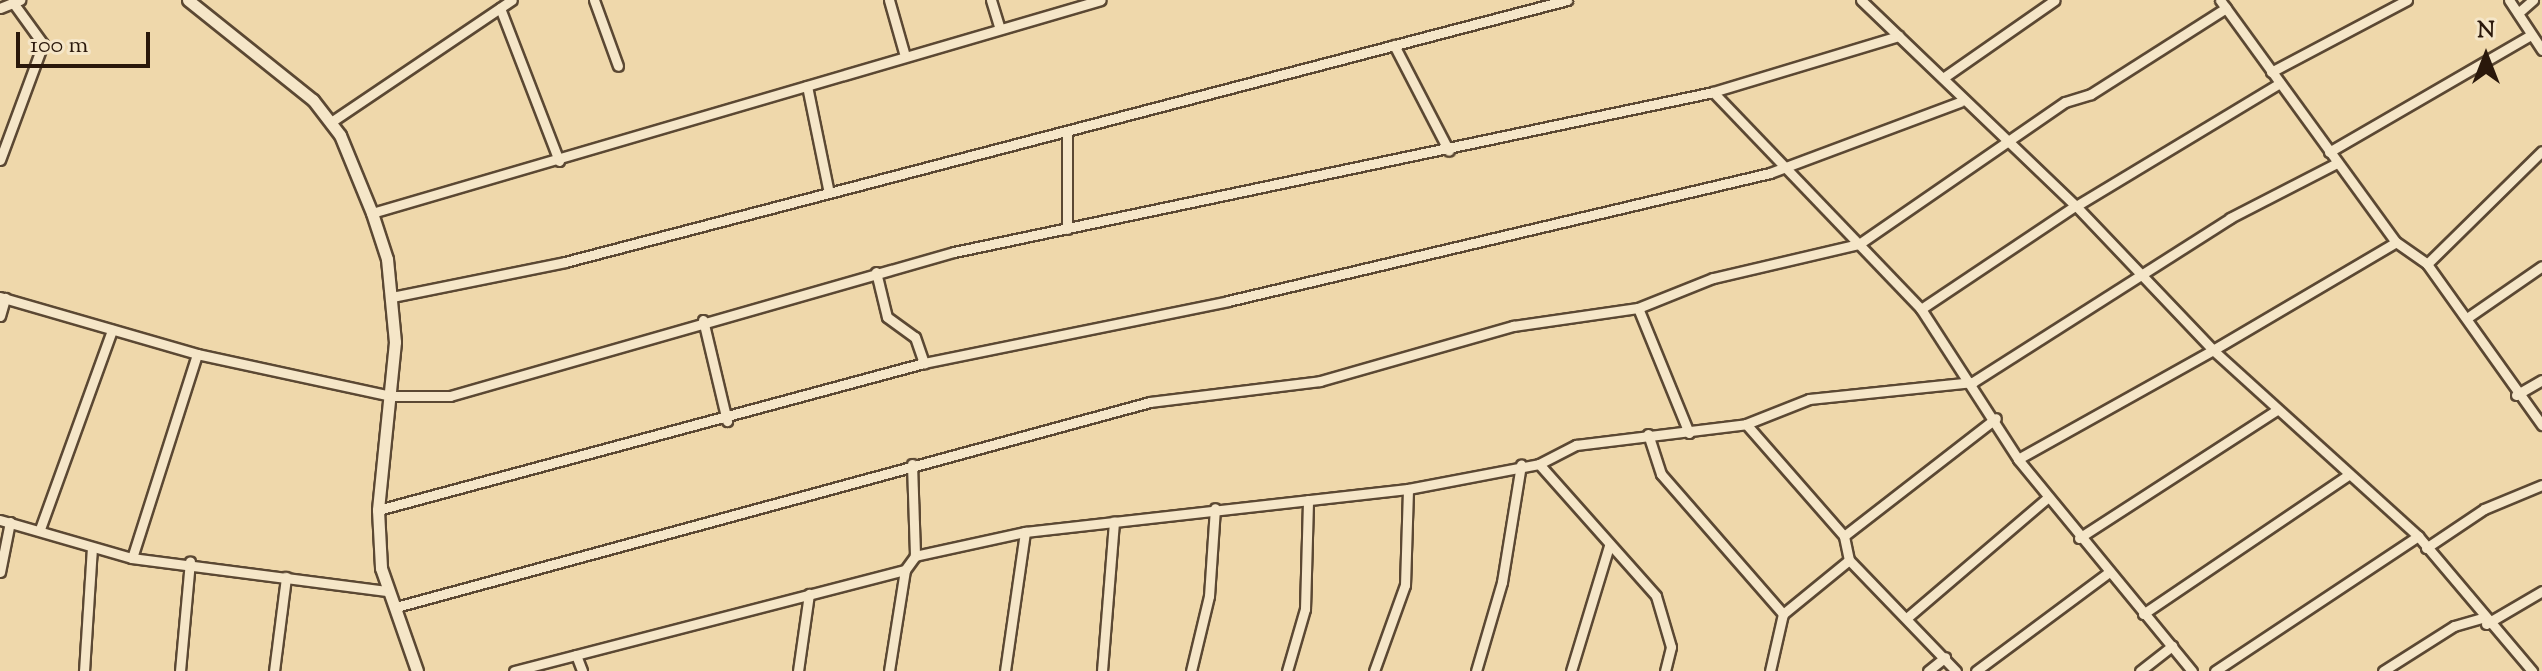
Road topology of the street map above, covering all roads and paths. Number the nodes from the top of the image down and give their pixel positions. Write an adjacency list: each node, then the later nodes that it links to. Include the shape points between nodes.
1 (188, 0): 31 (street, via 296,82)
2 (512, 0): 16 (street)
3 (594, 0): 24 (street)
4 (889, 0): 23 (street)
5 (991, 0): 18 (street)
6 (1099, 0): 18 (street)
7 (1567, 0): 21 (street)
8 (1861, 0): 20 (street)
9 (2055, 0): 26 (street)
10 (2407, 0): 25 (street)
11 (2509, 0): 17 (street)
12 (2533, 0): 17 (street)
13 (17, 2): 15 (street); 37 (street, via 43,44)
14 (2223, 4): 25 (street); 33 (street, via 2091,94 2065,102)
15 (0, 8)
16 (500, 8): 31 (street); 38 (street)
17 (2518, 13): 19 (street)
18 (1000, 29): 23 (street)
19 (2531, 35): 22 (street); 36 (street)
20 (1899, 36): 26 (street); 29 (street)
21 (1394, 45): 32 (street); 34 (street)
22 (2542, 50)
23 (905, 56): 28 (street)
24 (618, 66)
25 (2271, 72): 27 (street)
26 (1943, 78): 30 (street)
27 (2280, 83): 36 (street); 42 (street)
28 (807, 86): 38 (street); 41 (street)
29 (1713, 92): 34 (street); 40 (street)
30 (1960, 102): 33 (street); 40 (street)
31 (331, 122): 43 (street)
32 (1067, 132): 41 (street); 44 (street)
33 (2011, 145): 42 (street); 46 (street)
34 (1449, 151): 44 (street)
35 (2542, 151): 47 (street)
36 (2329, 152): 39 (street)
37 (0, 160)
38 (559, 161): 43 (street)
39 (2337, 163): 45 (street); 50 (street, via 2230,218)
40 (1780, 169): 46 (street); 61 (street, via 1213,304)
41 (828, 188): 52 (street, via 565,262)
42 (2074, 207): 50 (street); 54 (street)
43 (372, 210): 52 (street)
44 (1067, 229): 49 (street)
45 (2396, 242): 47 (street); 59 (street)
46 (1859, 244): 53 (street, via 1713,278); 54 (street)
47 (2427, 264): 56 (street)
48 (2542, 266): 56 (street)
49 (876, 272): 57 (street); 61 (street, via 887,317 915,337)
50 (2146, 276): 59 (street); 63 (street)
51 (3, 297): 55 (street); 58 (street)
52 (392, 297): 65 (street)
53 (1638, 308): 71 (street); 74 (street, via 1513,326 1277,391 1150,402)
54 (1921, 309): 63 (street)
55 (0, 316)
56 (2467, 318): 64 (street)
57 (703, 320): 65 (street, via 450,396); 68 (street)
58 (112, 330): 60 (street); 86 (street)
59 (2213, 350): 66 (street); 73 (street)
60 (197, 354): 65 (street); 95 (street)
61 (924, 363): 68 (street)
62 (2542, 380): 64 (street)
63 (1973, 382): 67 (street); 69 (street, via 1809,399)
64 (2516, 395): 70 (street)
65 (391, 396): 83 (street)
66 (2277, 410): 77 (street); 90 (street)
67 (1996, 418): 73 (street); 88 (street)
68 (727, 421): 83 (street)
69 (1746, 424): 71 (street); 88 (street)
70 (2542, 425)
71 (1689, 433): 72 (street)
72 (1648, 434): 75 (street, via 1576,445); 106 (street, via 1661,474)
73 (2018, 459): 80 (street)
74 (912, 464): 94 (street); 105 (street)
75 (1539, 464): 76 (street); 91 (street)
76 (1521, 465): 79 (street); 126 (street, via 1502,582)
77 (2347, 476): 89 (street); 107 (street)
78 (2542, 485): 93 (street, via 2484,509)
79 (1408, 489): 81 (street); 125 (street, via 1405,585)
80 (2046, 499): 90 (street); 108 (street)
81 (1308, 500): 82 (street); 124 (street, via 1305,609)
82 (1215, 508): 85 (street); 123 (street, via 1209,596)
83 (378, 510): 102 (street)
84 (5, 521): 86 (street); 99 (street)
85 (1114, 521): 87 (street); 122 (street)
86 (40, 529): 92 (street)
87 (1025, 532): 94 (street); 121 (street)
88 (1844, 536): 96 (street)
89 (2418, 536): 93 (street); 135 (street, via 2324,605)
90 (2079, 538): 100 (street)
91 (1609, 546): 127 (street); 128 (street, via 1656,596 1671,647)
92 (92, 548): 95 (street); 113 (street)
93 (2426, 548): 109 (street)
94 (915, 556): 98 (street)
95 (132, 558): 97 (street)
96 (1849, 560): 106 (street); 108 (street)
97 (190, 561): 101 (street); 114 (street)
98 (905, 570): 104 (street); 120 (street)
99 (0, 572)
100 (2108, 573): 107 (street); 132 (street)
101 (286, 577): 102 (street); 115 (street)
102 (386, 591): 105 (street)
103 (2542, 591): 109 (street)
104 (809, 594): 111 (street); 119 (street)
105 (396, 607): 116 (street)
106 (1783, 614): 129 (street)
107 (2143, 614): 110 (street)
108 (1909, 616): 112 (street)
109 (2484, 621): 136 (street, via 2454,626); 137 (street)
110 (2172, 646): 133 (street); 134 (street)
111 (576, 655): 117 (street); 118 (street)
112 (1945, 657): 130 (street); 131 (street)
113 (84, 671)
114 (180, 671)
115 (274, 671)
116 (417, 671)
117 (514, 671)
118 (582, 671)
119 (798, 671)
120 (889, 671)
121 (1005, 671)
122 (1102, 671)
123 (1191, 671)
124 (1287, 671)
125 (1374, 671)
126 (1476, 671)
127 (1571, 671)
128 (1665, 671)
129 (1770, 671)
130 (1928, 671)
131 (1956, 671)
132 (1976, 671)
133 (2140, 671)
134 (2192, 671)
135 (2215, 671)
136 (2383, 671)
137 (2532, 671)

